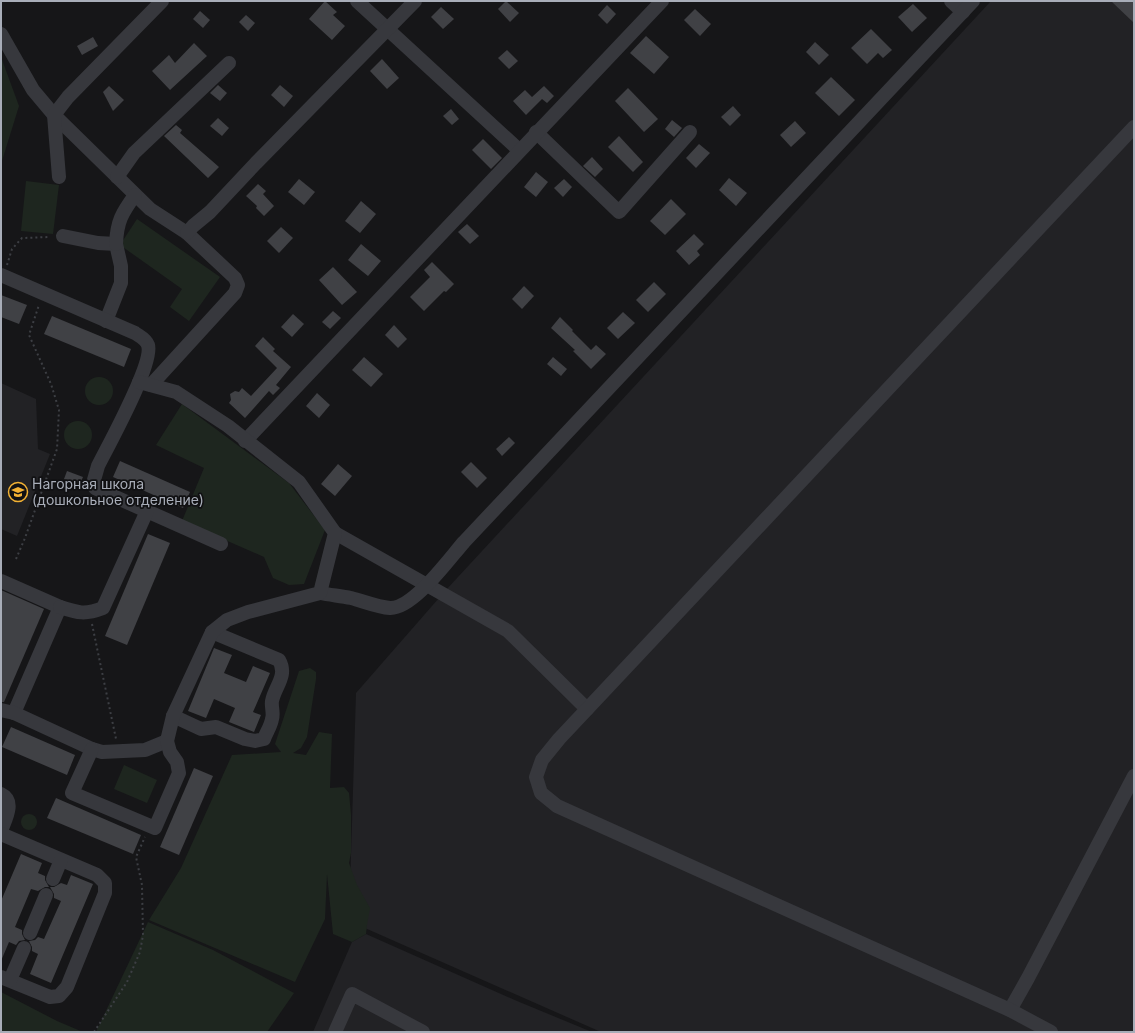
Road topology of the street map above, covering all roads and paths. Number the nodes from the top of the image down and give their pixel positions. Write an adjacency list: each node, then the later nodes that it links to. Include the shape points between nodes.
1 (162, 1): 11 (street, via 68,97)
2 (357, 1): 8 (street)
3 (415, 1): 8 (street)
4 (662, 1): 13 (street)
5 (951, 1): 7 (street)
6 (973, 1): 7 (street)
7 (963, 12): 32 (street, via 469,536)
8 (388, 30): 15 (street); 19 (street)
9 (1, 34): 11 (street, via 33,90)
10 (229, 64): 17 (street, via 134,153)
11 (54, 115): 16 (street); 17 (street)
12 (1134, 127): 37 (street)
13 (536, 132): 14 (street, via 619,212); 15 (street)
14 (690, 132)
15 (519, 150): 26 (street)
16 (59, 177)
17 (117, 177): 18 (street)
18 (135, 195): 19 (street, via 150,209); 21 (street, via 117,227)
19 (187, 233): 25 (street, via 235,278 238,285 235,293)
20 (63, 236): 21 (street); 22 (path, via 22,238 12,249)
21 (116, 244): 24 (street, via 121,266 121,283)
22 (2, 276): 23 (street)
23 (44, 292): 24 (street); 30 (path, via 29,335 51,384 59,410 57,449)
24 (106, 321): 25 (street, via 135,333 149,345)
25 (145, 384): 26 (street, via 176,392 228,426); 27 (street, via 98,466 94,480 95,488)
26 (245, 441): 28 (street, via 299,482)
27 (147, 511): 29 (street); 35 (street, via 103,608)
28 (336, 533): 32 (street); 33 (street)
29 (221, 544)
30 (16, 559)
31 (1, 580): 34 (street)
32 (427, 585): 33 (street, via 413,598 391,608); 37 (street, via 508,632)
33 (320, 593): 36 (street, via 248,612 227,620)
34 (60, 607): 35 (street, via 72,612); 38 (street)
35 (90, 613): 42 (path)
36 (212, 632): 39 (street); 39 (street, via 279,660 283,668 272,702 272,720 264,739 255,741 216,728 202,729)
37 (587, 709): 54 (street, via 542,760 536,777 541,793 557,806)
38 (7, 711): 41 (street)
39 (173, 716): 40 (street)
40 (167, 741): 42 (street, via 145,750); 45 (street, via 179,773 155,828)
41 (92, 749): 42 (street); 45 (street, via 72,793)
42 (119, 752)
43 (1134, 776): 54 (street)
44 (1, 794): 46 (street, via 8,801 9,807)
45 (150, 826): 55 (path, via 136,856 142,885 144,935 140,952 127,982)
46 (1, 831)
47 (1, 834): 48 (street)
48 (61, 860): 49 (street); 53 (street, via 97,875 105,883 105,893 67,987 59,996 50,997)
49 (52, 879)
50 (46, 895): 51 (street)
51 (30, 933)
52 (24, 948): 53 (street)
53 (5, 978)
54 (1010, 1010): 58 (street)
55 (94, 1032)
56 (335, 1032): 57 (street, via 352,994)
57 (422, 1032)
58 (1051, 1032)

